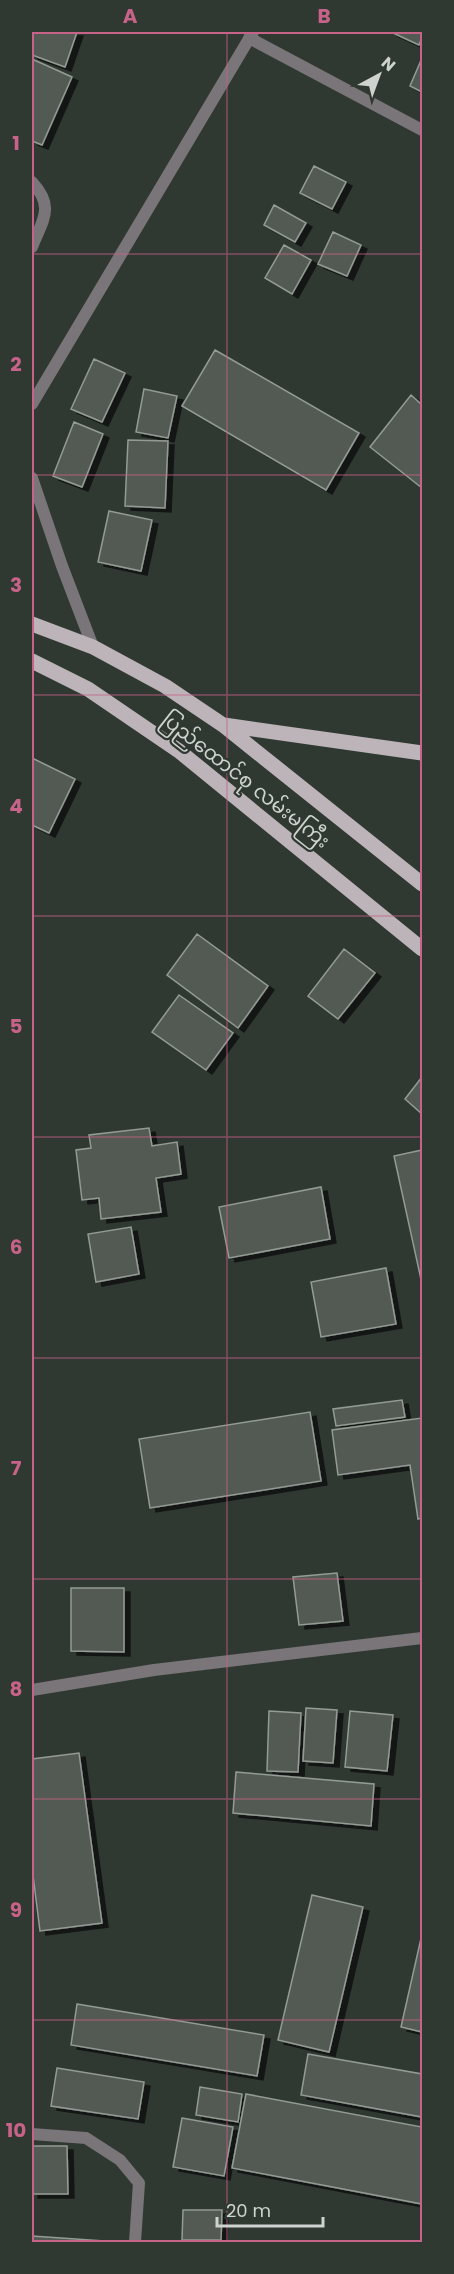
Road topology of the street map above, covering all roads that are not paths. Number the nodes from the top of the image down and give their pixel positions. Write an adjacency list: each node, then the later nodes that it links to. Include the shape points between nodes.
1 (251, 35): 2 (street); 5 (street)
2 (423, 130)
3 (32, 182): 4 (street, via 42,193 46,211)
4 (32, 247)
5 (32, 404)
6 (32, 478): 8 (street)
7 (32, 624): 8 (main road, ပြည်ထောင်စု လမ်းမကြီး)
8 (93, 647): 10 (main road, ပြည်ထောင်စု လမ်းမကြီး, via 165,686)
9 (32, 661): 13 (main road, ပြည်ထောင်စု လမ်းမကြီး, via 88,688 179,751)
10 (224, 725): 11 (main road); 12 (main road, ပြည်ထောင်စု လမ်းမကြီး)
11 (423, 753)
12 (423, 884)
13 (423, 949)
14 (423, 1638): 15 (street, via 154,1670)
15 (32, 1690)
16 (32, 2134): 17 (street, via 86,2138 120,2160 139,2183)
17 (135, 2242)

